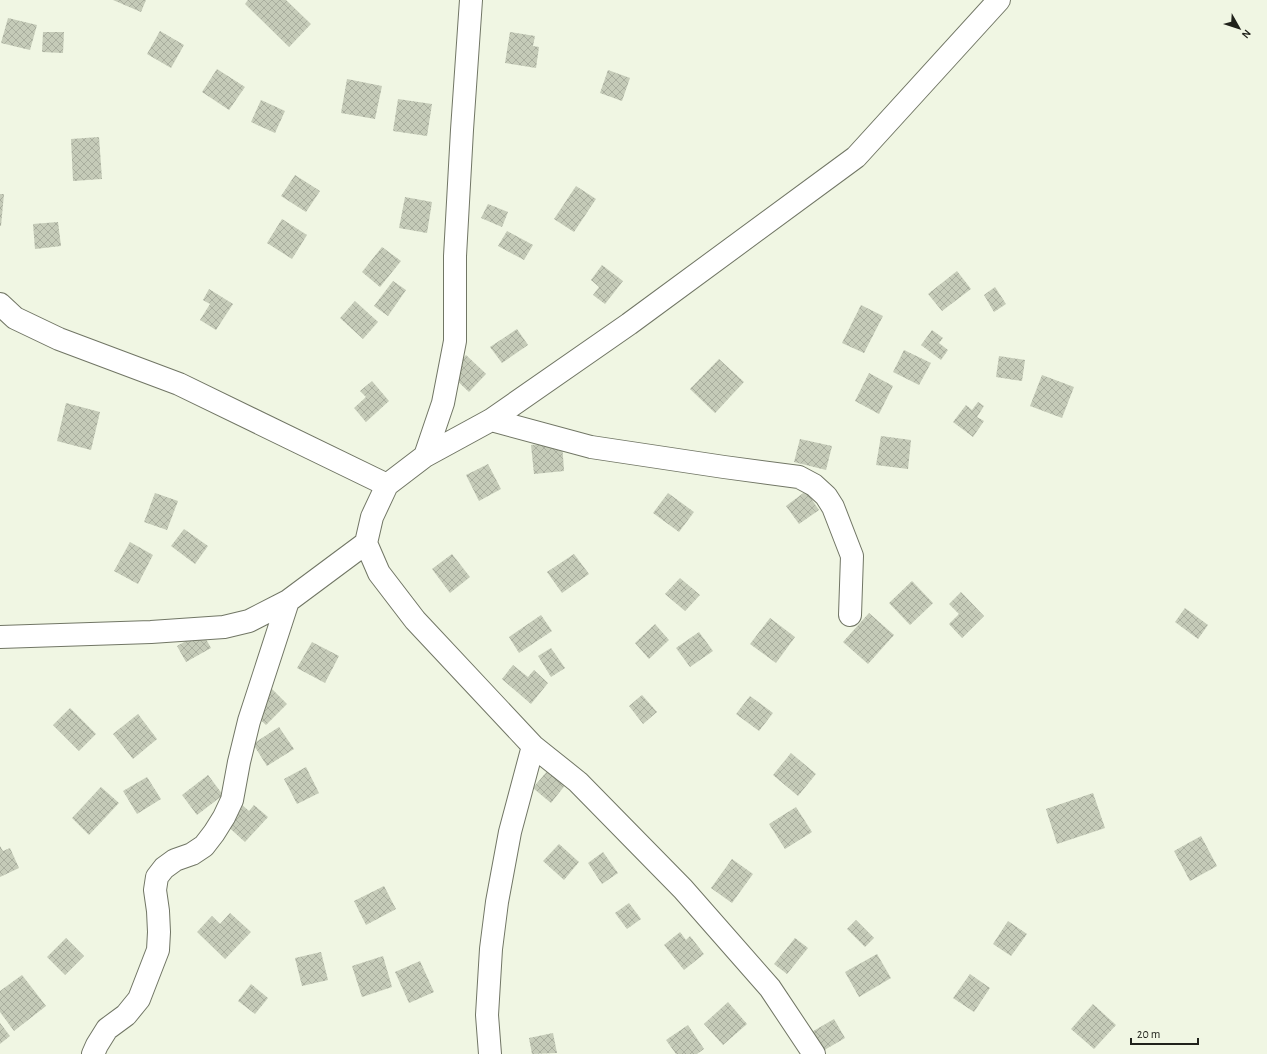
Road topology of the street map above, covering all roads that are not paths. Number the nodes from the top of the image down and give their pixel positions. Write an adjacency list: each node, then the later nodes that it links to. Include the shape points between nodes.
1 (471, 0): 5 (street, via 455,256 454,341 443,403)
2 (999, 0): 4 (street, via 856,157 629,324)
3 (0, 304): 6 (street, via 15,318 59,339 179,384)
4 (491, 420): 5 (street); 9 (street, via 591,446 799,477 814,485 833,507 852,556)
5 (425, 456): 6 (street)
6 (387, 485): 7 (street, via 372,517)
7 (366, 543): 8 (street); 11 (street, via 379,573 416,620)
8 (288, 601): 10 (street, via 248,621 224,627); 12 (street, via 249,722 232,800 204,846 175,860 157,877 154,890 160,932 158,950 139,999 126,1015 107,1029)
9 (850, 615)
10 (0, 637)
11 (533, 746): 13 (street, via 510,832 496,902 487,1015); 14 (street, via 578,782 683,888 770,988)
12 (93, 1054)
13 (490, 1054)
14 (814, 1054)

